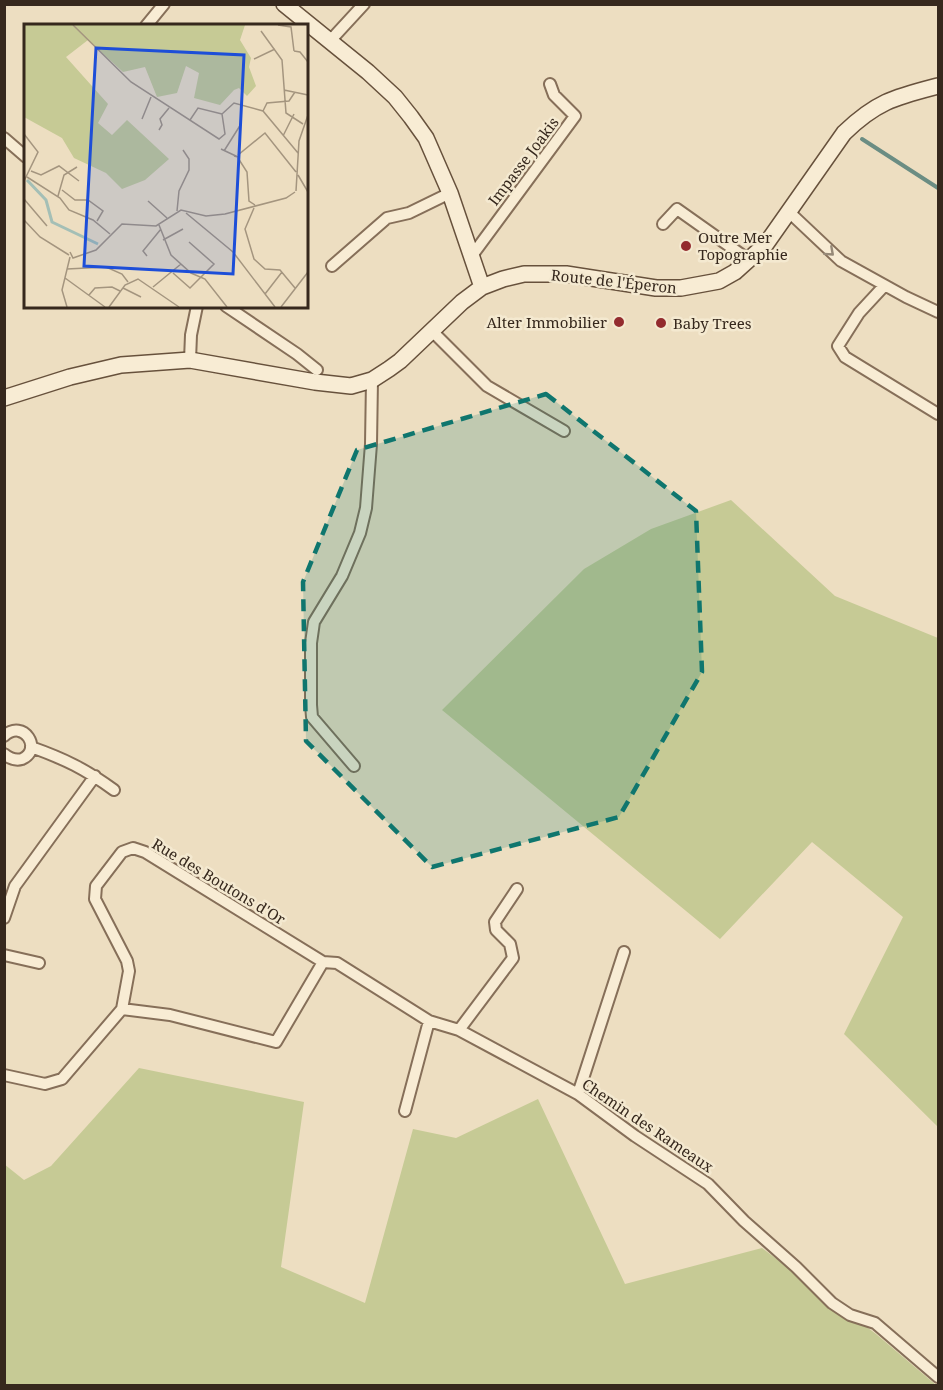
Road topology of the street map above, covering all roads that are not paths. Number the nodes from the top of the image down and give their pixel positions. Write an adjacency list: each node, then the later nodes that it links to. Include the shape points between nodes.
1 (164, 4): 4 (street)
2 (284, 4): 6 (main road)
3 (364, 4): 7 (street)
4 (148, 24)
5 (308, 24): 7 (main road)
6 (308, 24)
7 (329, 42): 14 (main road, via 395,97 426,138)
8 (549, 84): 17 (street, Impasse Joakis, via 554,95 575,116)
9 (939, 86): 11 (main road, Route de l'Éperon, via 890,99)
10 (939, 95): 11 (main road, Route de l'Éperon)
11 (866, 115): 15 (main road, Route de l'Éperon, via 844,133)
12 (4, 138): 13 (street)
13 (24, 155)
14 (450, 193): 17 (main road); 19 (street, via 409,213 387,218)
15 (788, 211): 18 (main road, Route de l'Éperon, via 766,244); 20 (street, one-way to 20, via 841,261)
16 (663, 224): 18 (street, via 676,209)
17 (471, 257): 21 (main road)
18 (749, 260): 21 (main road, Route de l'Éperon, via 718,281 681,288 548,273 524,274)
19 (332, 266)
20 (884, 286): 24 (street); 30 (street, via 859,313 838,346 845,357)
21 (482, 287): 25 (main road, Route de l'Éperon)
22 (197, 308): 26 (street)
23 (229, 308): 27 (street)
24 (939, 312)
25 (432, 331): 28 (main road, Route de l'Éperon); 31 (street, via 487,386)
26 (190, 360): 28 (main road, Route de l'Éperon, via 340,386); 29 (main road, Route de l'Éperon, via 121,365)
27 (316, 370)
28 (372, 380): 35 (street, via 366,508 342,576 314,622 312,643 312,717)
29 (4, 398)
30 (939, 414)
31 (564, 430)
32 (4, 736): 33 (street, via 12,731 22,732)
33 (31, 747): 34 (street, via 22,759); 36 (street, via 67,760)
34 (4, 754)
35 (354, 766)
36 (95, 776): 37 (street); 39 (street, via 15,885)
37 (114, 790)
38 (517, 889): 46 (street, via 495,922 496,930 510,944 513,958)
39 (4, 918)
40 (624, 952): 48 (street)
41 (4, 955): 43 (street)
42 (323, 962): 44 (street, via 276,1042 170,1015); 44 (street, Rue des Boutons d'Or, via 133,848 122,852 96,886 95,899 127,961 129,971); 45 (street, Rue des Boutons d'Or, via 337,963)
43 (39, 963)
44 (122, 1009): 47 (street, via 62,1079 45,1084)
45 (429, 1021): 46 (street, Chemin des Rameaux); 49 (street)
46 (459, 1029): 48 (street, Chemin des Rameaux)
47 (4, 1075)
48 (578, 1094): 50 (street, Chemin des Rameaux, via 708,1184 832,1303 850,1315 875,1323)
49 (405, 1112)
50 (939, 1377)

